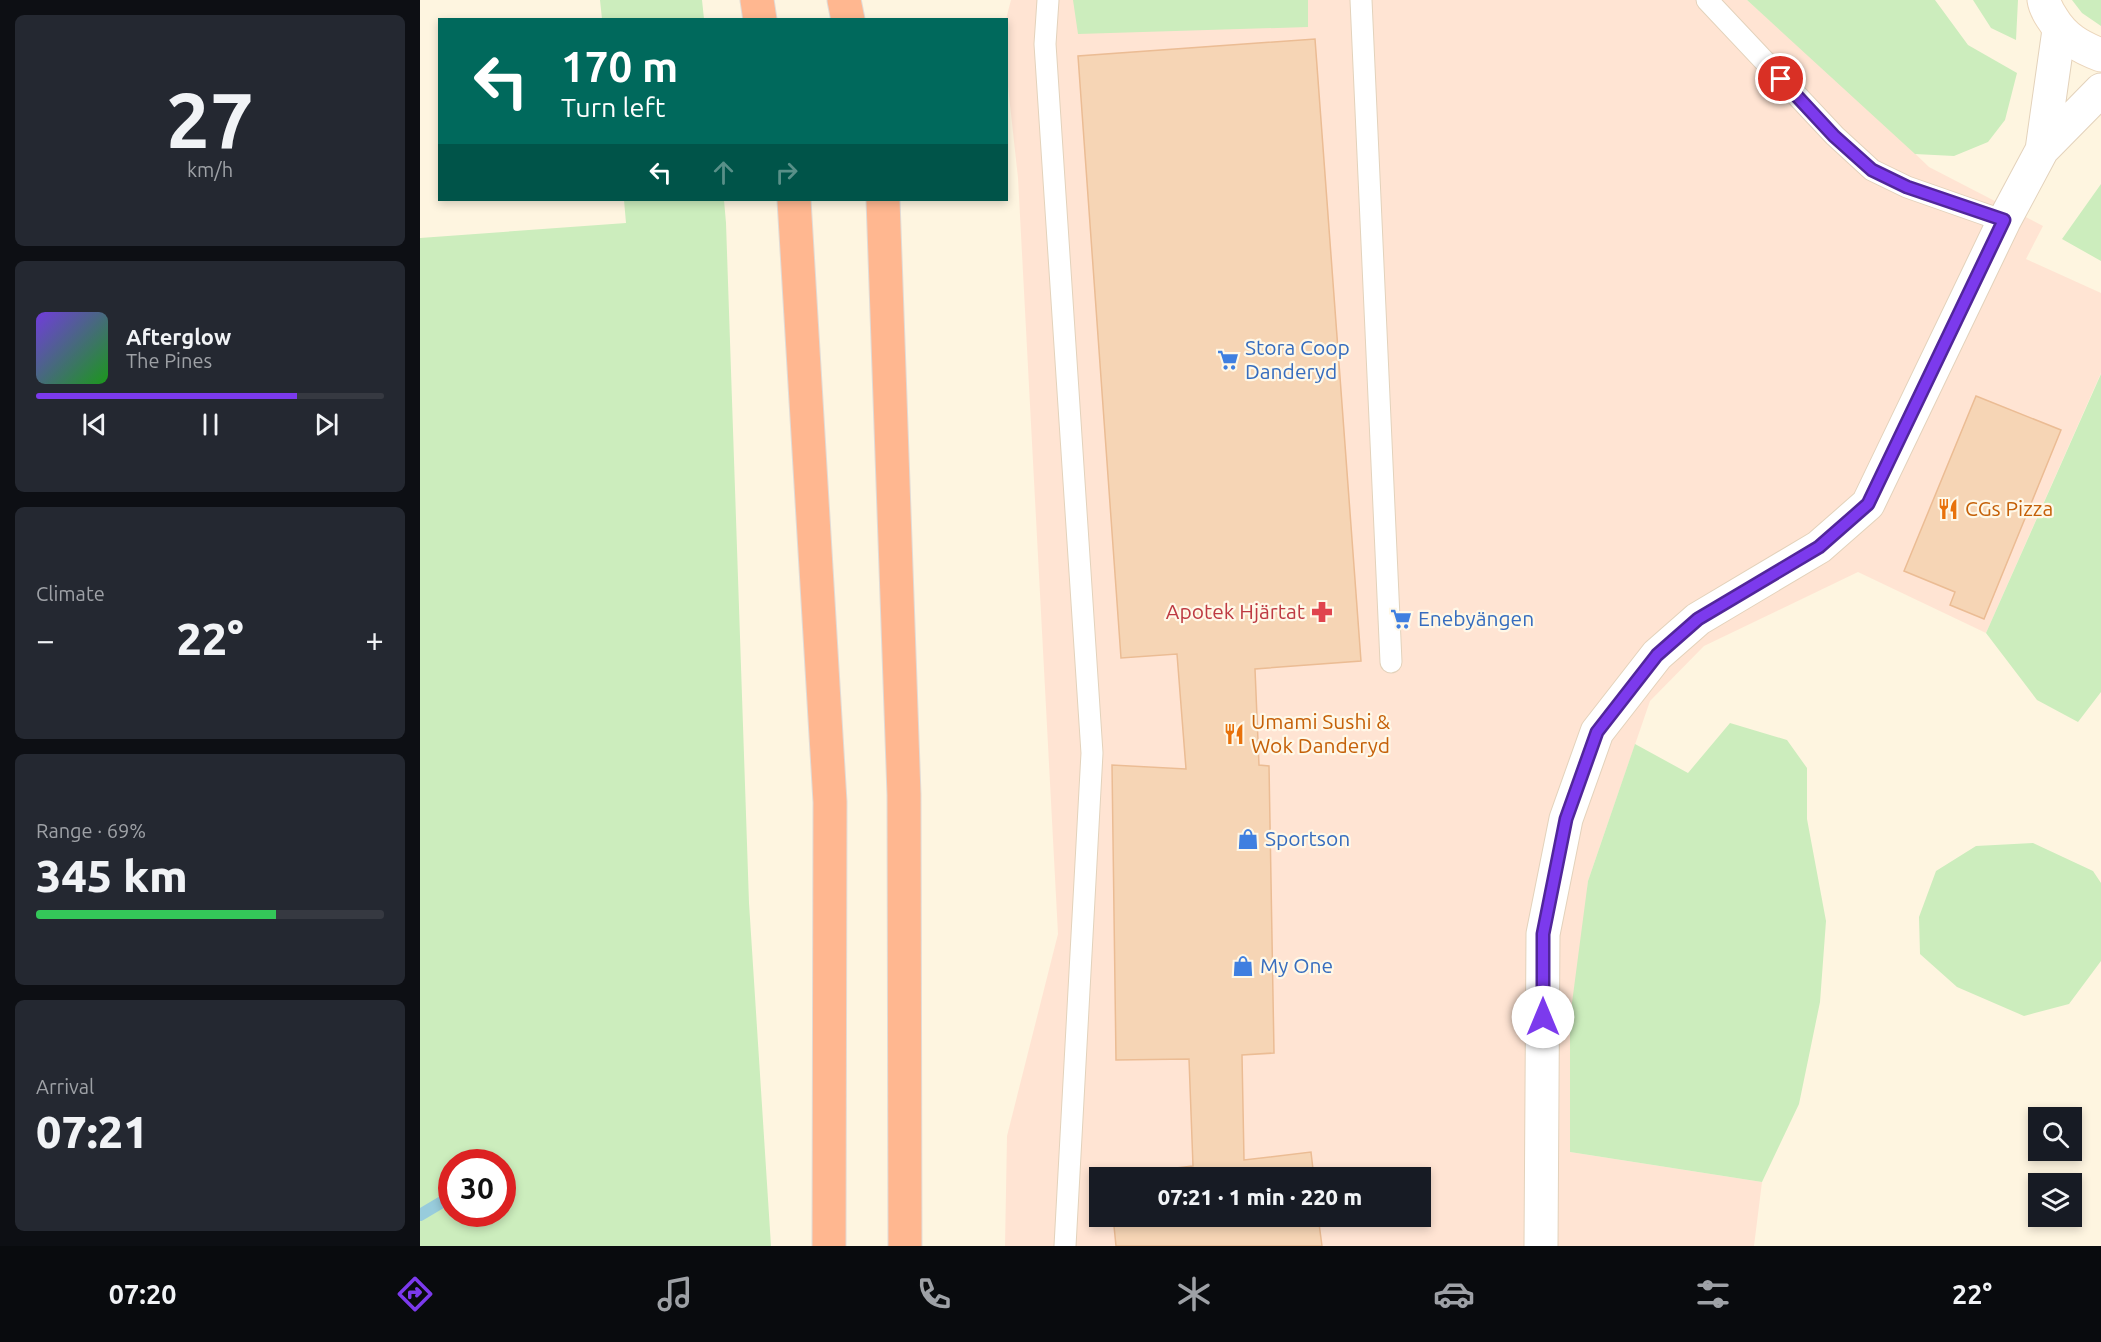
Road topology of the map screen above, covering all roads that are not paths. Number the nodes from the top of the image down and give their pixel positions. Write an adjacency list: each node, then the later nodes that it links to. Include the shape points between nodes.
1 (757, 0): 7 (highway)
2 (844, 0): 8 (highway)
3 (1048, 0): 19 (lane, via 1045,44 1092,753)
4 (1361, 0): 16 (lane)
5 (1707, 0): 15 (lane, via 1834,136 1872,170 1907,187)
6 (2044, 0): 9 (street)
7 (760, 18)
8 (848, 18)
9 (2059, 30): 10 (street, via 2080,46); 12 (street)
10 (2101, 55)
11 (2101, 90): 12 (street)
12 (2042, 150): 15 (street)
13 (794, 201): 17 (highway, via 830,802)
14 (883, 201): 18 (highway, via 904,795)
15 (2004, 220): 20 (street, via 1868,504 1819,547 1698,619 1657,655 1597,732 1566,819 1543,934)
16 (1391, 662)
17 (829, 1246)
18 (904, 1246)
19 (1065, 1246)
20 (1541, 1246)

